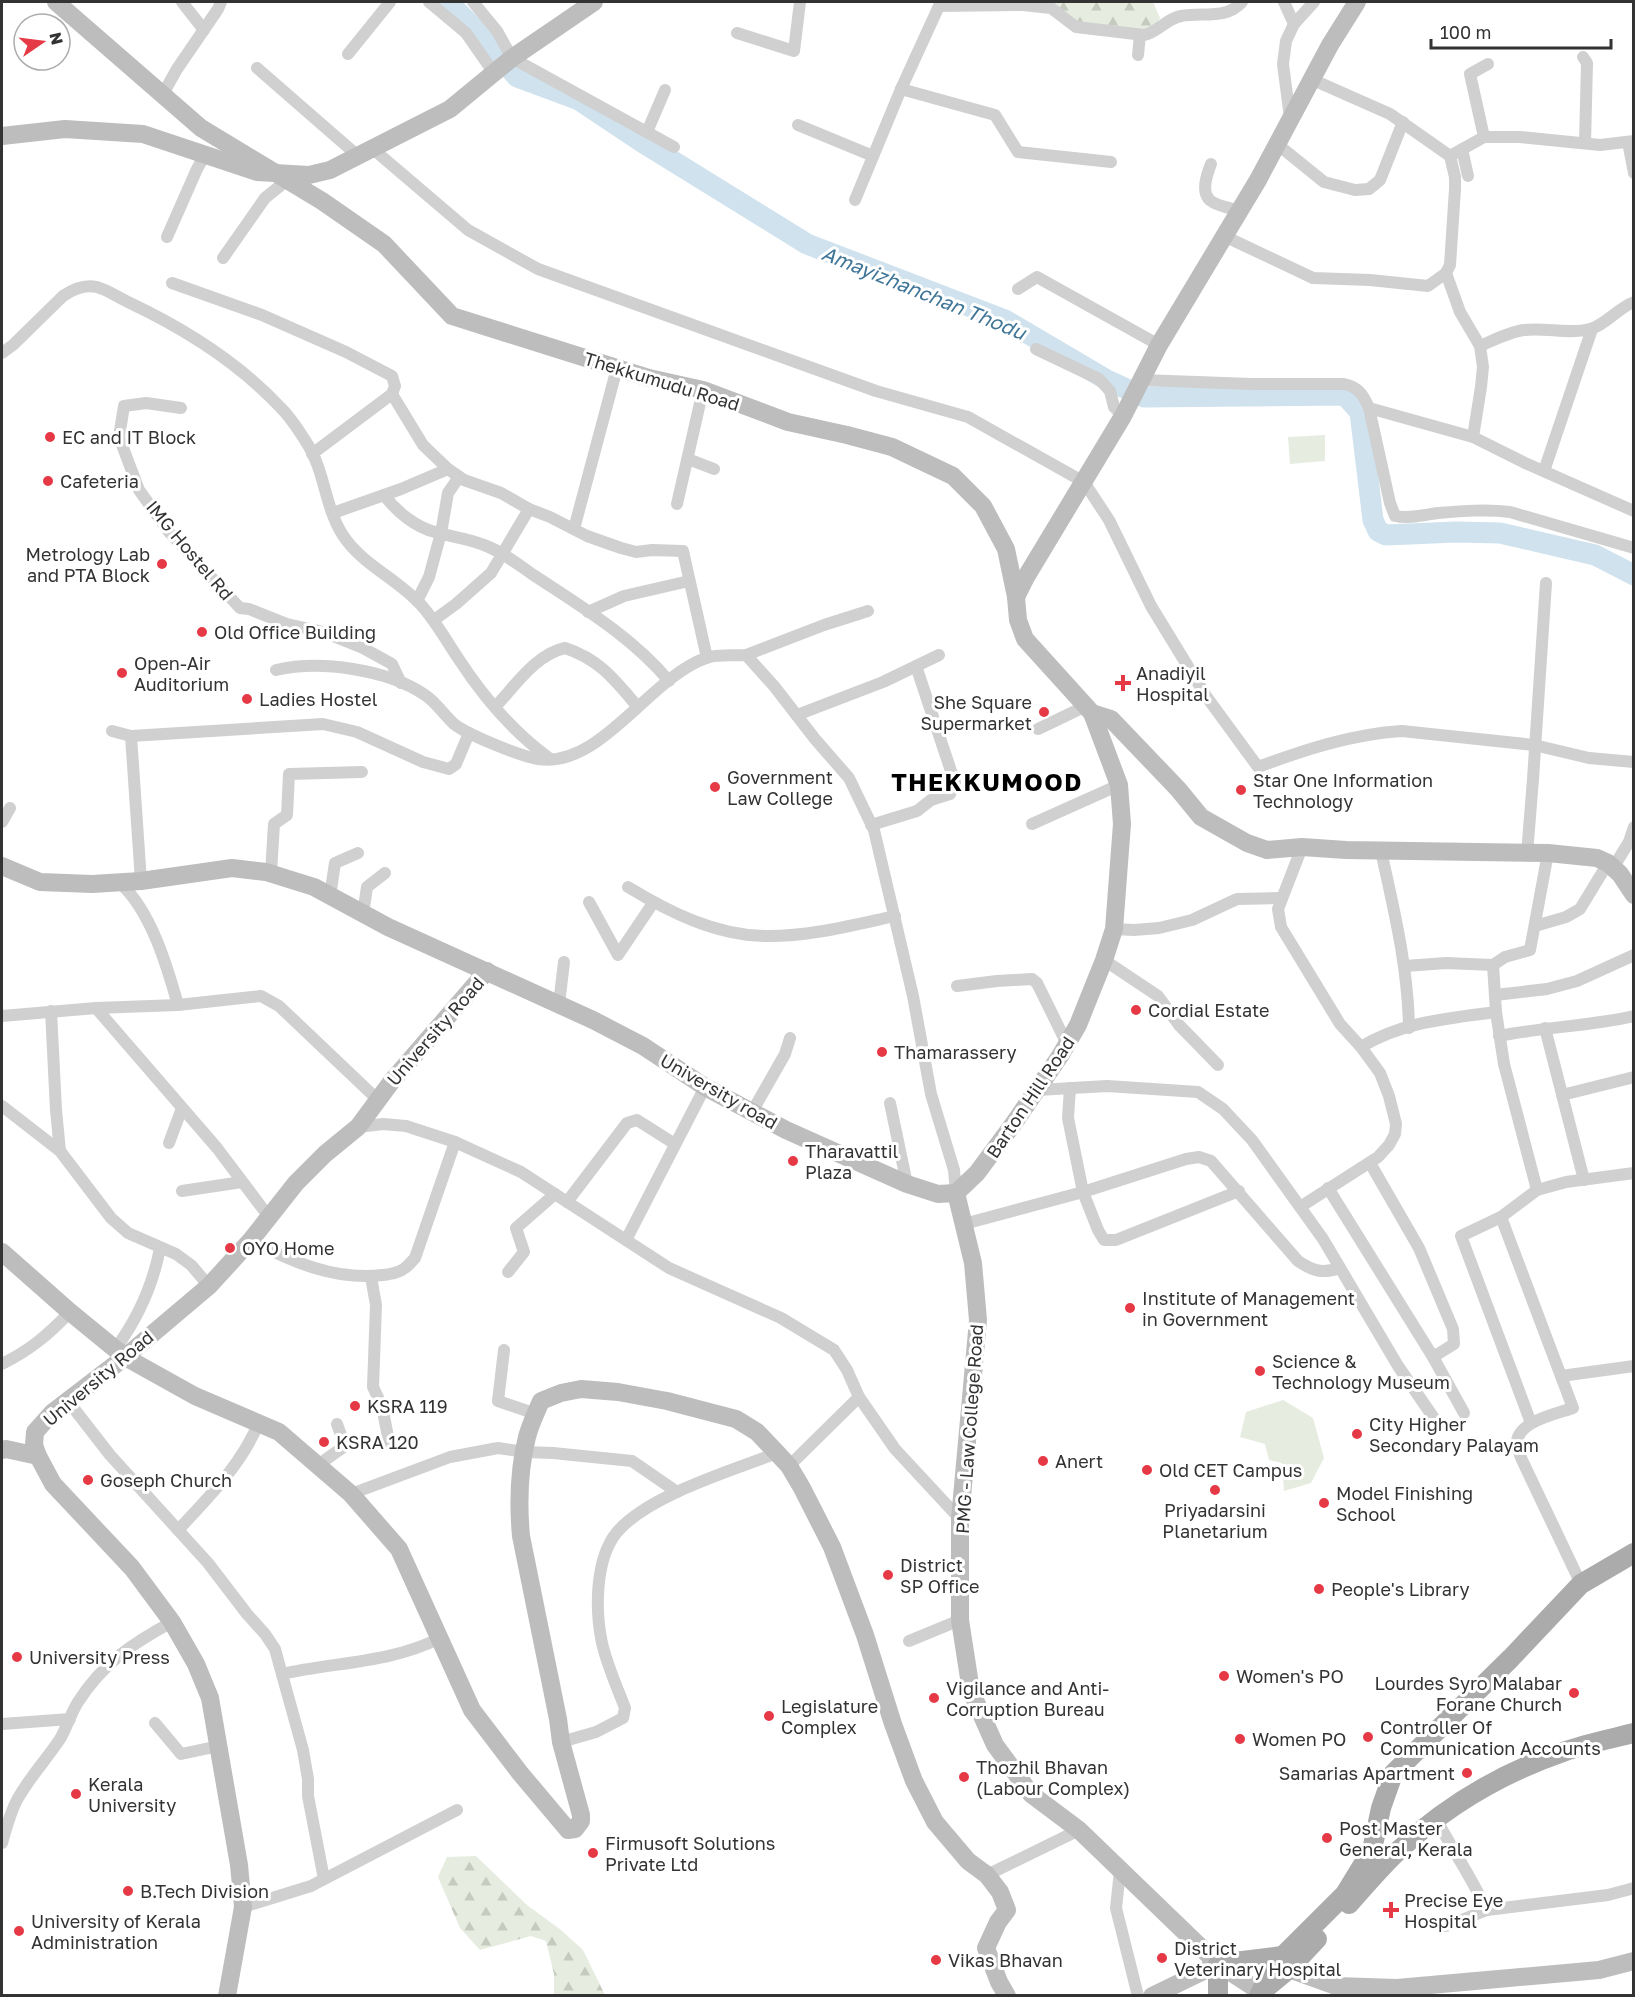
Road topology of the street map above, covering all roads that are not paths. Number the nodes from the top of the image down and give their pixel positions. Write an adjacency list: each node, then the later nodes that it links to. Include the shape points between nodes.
1 (56, 2): 28 (street)
2 (182, 2): 15 (street)
3 (221, 2): 15 (street)
4 (390, 2): 18 (street)
5 (429, 2): 24 (street, via 466,33)
6 (473, 2): 21 (street, via 497,31)
7 (594, 2): 21 (street)
8 (800, 2): 16 (street, via 794,51)
9 (1242, 2): 17 (street, via 1227,13 1179,16 1154,33)
10 (1284, 2): 14 (street)
11 (1314, 2): 14 (street)
12 (1357, 2): 25 (street)
13 (936, 3): 17 (street, via 1051,8 1076,27); 26 (street)
14 (1294, 24): 29 (street, via 1286,41 1283,64)
15 (204, 30): 28 (street)
16 (737, 33)
17 (1140, 35): 19 (street)
18 (348, 54)
19 (1138, 55)
20 (1583, 57): 36 (street, via 1587,63)
21 (512, 58): 24 (street); 32 (street)
22 (1488, 64): 34 (street, via 1470,74)
23 (257, 68): 40 (street)
24 (494, 73): 40 (street, via 450,109)
25 (1311, 79): 29 (street); 30 (street)
26 (901, 89): 42 (street); 44 (street, via 995,115 1018,152)
27 (665, 90): 32 (street)
28 (163, 94): 48 (street, via 201,128)
29 (1290, 118): 37 (street)
30 (1402, 122): 37 (street, via 1380,180 1368,189 1355,190 1324,182); 43 (street)
31 (798, 125): 42 (street)
32 (647, 132): 38 (street)
33 (2, 136): 41 (street, via 66,129 143,134)
34 (1484, 137): 36 (street); 39 (street)
35 (1631, 141): 36 (street); 46 (street)
36 (1586, 143)
37 (1277, 144): 50 (street)
38 (674, 147)
39 (1462, 149): 43 (street); 47 (street)
40 (366, 152): 48 (street, via 330,170); 77 (street, via 468,230 538,269 876,391 968,417)
41 (206, 155): 48 (street); 52 (street)
42 (873, 156): 49 (street)
43 (1449, 156): 54 (street, via 1455,189 1450,265)
44 (1111, 162)
45 (1211, 164): 50 (street, via 1206,176 1210,201)
46 (1634, 173)
47 (1468, 176)
48 (281, 178): 53 (street); 63 (street, Thekkumudu Road, via 384,244 452,316)
49 (855, 200)
50 (1239, 211): 51 (street)
51 (1224, 236): 54 (street, via 1313,278 1428,286); 59 (street)
52 (167, 237)
53 (223, 258)
54 (1446, 273): 60 (street, via 1460,312)
55 (172, 283): 66 (street, via 262,315 383,370 394,379)
56 (1018, 289): 59 (street, via 1037,277)
57 (1634, 302): 58 (street)
58 (1592, 329): 60 (street, via 1525,330); 75 (street)
59 (1158, 345): 64 (street)
60 (1480, 346): 70 (street, via 1483,368)
61 (1036, 349): 69 (street, via 1099,379)
62 (2, 353): 71 (street, via 63,296 72,290 96,287 166,320 237,366 283,409)
63 (617, 368): 65 (street, Thekkumudu Road); 83 (street)
64 (1141, 383): 68 (street, via 1344,384 1359,390); 69 (street)
65 (703, 390): 72 (street); 89 (street, Thekkumudu Road, via 788,422 892,447 953,476 983,506 1005,549)
66 (392, 394): 71 (street); 74 (street, via 423,445)
67 (181, 408): 100 (street, IMG Hostel Rd, via 146,403 124,406 119,437 139,490 169,532 240,608 363,648 392,664)
68 (1369, 408): 70 (street); 85 (street, via 1395,516 1497,510)
69 (1123, 416): 77 (street)
70 (1473, 437): 75 (street)
71 (312, 454): 82 (street)
72 (688, 459): 73 (street); 79 (street)
73 (714, 469)
74 (448, 470): 76 (street); 78 (street)
75 (1544, 471): 81 (street)
76 (459, 477): 80 (street); 84 (street, via 448,493)
77 (1084, 482): 89 (street); 109 (street, via 1109,520 1151,606 1206,696 1258,767 1333,742 1381,732 1422,732)
78 (384, 495): 82 (street); 84 (street, via 407,518)
79 (677, 504)
80 (529, 509): 83 (street); 86 (street)
81 (1634, 511)
82 (333, 513): 90 (street, via 346,540)
83 (574, 529): 87 (street, via 636,552 683,551)
84 (441, 533): 86 (street, via 484,544); 90 (street, via 429,578)
85 (1634, 548)
86 (503, 554): 92 (street); 93 (street, via 482,582)
87 (689, 581): 92 (street, via 624,596); 96 (street)
88 (1546, 583): 109 (street)
89 (1016, 597): 103 (street, Barton Hill Road, via 1025,639)
90 (417, 601): 93 (street)
91 (868, 611): 94 (street)
92 (588, 612): 99 (street, via 644,653)
93 (434, 620): 101 (street, via 458,659)
94 (746, 655): 96 (street); 104 (street)
95 (939, 655): 97 (street)
96 (706, 658): 99 (street)
97 (916, 666): 104 (street); 117 (street, via 955,783 950,794 931,800 917,811)
98 (276, 670): 100 (street, via 342,668 374,673)
99 (669, 681): 102 (street)
100 (401, 683): 107 (street, via 426,695 454,724)
101 (496, 706): 102 (street, via 538,663 565,648 606,670); 110 (street)
102 (637, 706): 110 (street, via 583,751 563,759)
103 (1089, 710): 105 (street); 113 (street, Barton Hill Road); 119 (street, via 1111,719 1201,817 1267,850)
104 (796, 715): 117 (street, via 849,778)
105 (1038, 729)
106 (112, 731): 108 (street)
107 (469, 733): 108 (street, via 456,764 449,769 423,762 357,732 323,724); 110 (street, via 538,759)
108 (131, 736): 128 (street)
109 (1534, 745): 111 (street, via 1589,758); 123 (street)
110 (550, 759)
111 (1634, 762)
112 (362, 772): 126 (street, via 289,774 286,815 274,824)
113 (1119, 785): 116 (street); 139 (street, Barton Hill Road, via 1122,824)
114 (10, 808): 115 (street)
115 (2, 822)
116 (1032, 824)
117 (871, 825): 137 (street)
118 (1634, 827): 124 (street, via 1629,842)
119 (1302, 847): 120 (street); 133 (street)
120 (1380, 851): 123 (street); 144 (street)
121 (358, 853): 132 (street, via 335,863)
122 (1548, 853): 123 (street); 124 (street, via 1597,858); 138 (street)
123 (1527, 854)
124 (1611, 865): 131 (street); 138 (street, via 1580,909 1566,918)
125 (2, 866): 129 (street, University road, via 40,882)
126 (271, 873): 128 (street, University road, via 232,868); 132 (street, University road)
127 (385, 873): 136 (street, via 367,886)
128 (141, 881): 129 (street, University road)
129 (120, 883): 149 (street, via 146,917)
130 (628, 888): 135 (street)
131 (1634, 895)
132 (330, 896): 136 (street, University road)
133 (1282, 898): 139 (street, via 1237,899 1192,920 1159,928); 160 (street, via 1278,909 1281,927 1340,1024)
134 (589, 902): 135 (street, via 618,955)
135 (653, 903): 137 (street, via 682,918 730,932 764,936 830,929)
136 (363, 914): 145 (street, University road)
137 (895, 916): 187 (street, via 931,1094 954,1170)
138 (1535, 926): 143 (street, via 1530,950)
139 (1114, 929): 141 (street, Barton Hill Road)
140 (1634, 955): 147 (street, via 1577,981)
141 (1104, 960): 159 (street, Barton Hill Road); 161 (street, via 1158,996 1179,1025)
142 (564, 962): 148 (street)
143 (1493, 965): 144 (street); 147 (street)
144 (1405, 966): 155 (street)
145 (487, 972): 148 (street, University road); 167 (street, University Road)
146 (957, 986): 159 (street, via 1032,979)
147 (1495, 995): 152 (street)
148 (559, 1004): 163 (street, University road, via 643,1047)
149 (178, 1005): 150 (street); 167 (street, via 261,996 279,1006)
150 (96, 1008): 151 (street); 170 (street)
151 (51, 1011): 153 (street); 176 (street)
152 (1496, 1012): 155 (street, via 1433,1020); 157 (street)
153 (2, 1016)
154 (1634, 1016): 156 (street)
155 (1409, 1028): 160 (street)
156 (1545, 1028): 157 (street); 166 (street)
157 (1499, 1035): 183 (street)
158 (790, 1038): 171 (street)
159 (1067, 1044): 165 (street, Barton Hill Road)
160 (1361, 1047): 177 (street, via 1380,1073 1395,1124 1389,1145)
161 (1218, 1065)
162 (1634, 1077): 166 (street)
163 (705, 1087): 171 (street, University road); 175 (street)
164 (1070, 1088): 165 (street); 186 (street, via 1068,1118); 190 (street, via 1107,1086 1198,1092 1222,1109 1252,1140)
165 (1038, 1090): 187 (street, Barton Hill Road, via 977,1173)
166 (1562, 1095): 179 (street)
167 (377, 1099): 172 (street, University Road)
168 (890, 1103): 181 (street)
169 (2, 1106): 176 (street)
170 (182, 1108): 174 (street); 180 (street)
171 (752, 1112): 181 (street, University road)
172 (357, 1127): 173 (street, via 406,1126); 191 (street, University Road, via 296,1183)
173 (455, 1142): 188 (street, via 521,1172); 200 (street, via 415,1258 395,1273)
174 (169, 1143)
175 (675, 1144): 189 (street, via 637,1120 627,1123); 195 (street)
176 (60, 1151): 196 (street, via 111,1218 128,1233)
177 (1370, 1163): 182 (street); 205 (street, via 1419,1248 1453,1329 1454,1344)
178 (1634, 1173): 179 (street)
179 (1584, 1180): 183 (street)
180 (243, 1182): 184 (street); 191 (street)
181 (907, 1184): 187 (street, University road, via 938,1194)
182 (1328, 1188): 190 (street); 205 (street)
183 (1537, 1190): 192 (street)
184 (182, 1191)
185 (1239, 1191): 186 (street, via 1211,1161 1199,1158); 186 (street, via 1110,1241 1104,1240 1098,1230); 198 (street, via 1298,1261 1319,1272)
186 (1083, 1192): 193 (street)
187 (956, 1193): 193 (street, PMG - Law College Road)
188 (555, 1194): 189 (street); 199 (street, via 516,1228 524,1252)
189 (567, 1202): 195 (street)
190 (1300, 1207): 198 (street)
191 (269, 1217): 194 (street, University Road)
192 (1501, 1217): 208 (street); 214 (street, via 1461,1236)
193 (964, 1224): 226 (street, PMG - Law College Road, via 974,1263 978,1320)
194 (251, 1239): 200 (street, via 313,1269); 201 (street, University Road)
195 (626, 1240): 209 (street, via 669,1268 781,1318 834,1350)
196 (160, 1248): 201 (street, via 191,1265); 204 (street, via 148,1293)
197 (2, 1252): 202 (street)
198 (1340, 1268): 216 (street, via 1398,1366)
199 (508, 1272)
200 (371, 1276): 218 (street, via 376,1305 373,1387 382,1406)
201 (209, 1286): 204 (street, University Road, via 137,1344)
202 (70, 1312): 204 (street); 206 (street, via 29,1350)
203 (504, 1350): 212 (street, via 498,1401)
204 (120, 1353): 210 (street, University Road); 213 (street, via 195,1395)
205 (1433, 1358): 211 (street)
206 (2, 1364)
207 (1634, 1366): 208 (street)
208 (1561, 1376): 214 (street, via 1573,1408)
209 (860, 1397): 222 (street); 226 (street, via 895,1449)
210 (68, 1401): 217 (street, University Road); 227 (street, via 110,1455)
211 (1464, 1413)
212 (536, 1414): 220 (street); 222 (street, via 541,1401 581,1389 667,1401 736,1419 757,1432)
213 (259, 1422): 223 (street, via 279,1432); 227 (street, via 250,1442 216,1490)
214 (1531, 1423): 229 (street, via 1520,1431 1516,1444)
215 (336, 1424): 223 (street, via 342,1448)
216 (1438, 1424)
217 (35, 1432): 219 (street); 221 (street, University Road)
218 (389, 1442)
219 (4, 1449): 221 (street)
220 (525, 1452): 224 (street, via 632,1461); 225 (street, via 498,1448 460,1455); 239 (street, via 519,1508 521,1536)
221 (38, 1456): 231 (street, University Road, via 53,1484 132,1568)
222 (783, 1460): 224 (street); 246 (street, via 832,1547 914,1781 935,1822 968,1861)
223 (318, 1465): 225 (street)
224 (677, 1492): 239 (street, via 617,1532 599,1572 602,1643 625,1708 623,1718 596,1732)
225 (351, 1494): 232 (street, via 399,1549)
226 (960, 1519): 230 (street, PMG - Law College Road)
227 (178, 1530): 234 (street, via 265,1634 275,1649)
228 (1634, 1554): 229 (main road)
229 (1581, 1584): 253 (main road, via 1393,1774 1372,1850 1345,1894)
230 (960, 1620): 233 (street); 243 (street, PMG - Law College Road, via 971,1691 995,1745 1031,1794)
231 (172, 1622): 235 (street, via 114,1658 94,1679); 240 (street, University Road, via 210,1698)
232 (440, 1638): 234 (street, via 421,1648 389,1656); 239 (street, via 472,1710 568,1830 575,1828 581,1815)
233 (909, 1641)
234 (282, 1674): 247 (street, via 303,1750)
235 (70, 1719): 237 (street); 244 (street, via 16,1802)
236 (154, 1723): 240 (street, via 181,1754)
237 (2, 1724)
238 (1634, 1733): 242 (main road, via 1565,1751 1521,1768 1478,1790)
239 (561, 1742)
240 (219, 1746): 249 (street, University Road)
241 (457, 1810): 247 (street)
242 (1436, 1819): 250 (street); 253 (main road)
243 (1079, 1830): 245 (street, PMG - Law College Road); 246 (street)
244 (2, 1843)
245 (1120, 1871): 254 (street, PMG - Law College Road); 259 (street, via 1116,1908)
246 (987, 1875): 258 (street, via 1007,1910 986,1948)
247 (324, 1879): 249 (street)
248 (1634, 1888): 250 (street, via 1608,1895)
249 (243, 1907): 257 (street, University Road)
250 (1487, 1910): 251 (street)
251 (1446, 1926)
252 (1634, 1961): 255 (street, via 1599,1970)
253 (1284, 1962): 254 (main road); 255 (street); 256 (main road, via 1274,1965)
254 (1218, 1964): 256 (street, PMG - Law College Road); 260 (street); 261 (main road)
255 (1340, 1991)
256 (1259, 1994)
257 (227, 1995)
258 (1007, 1995)
259 (1138, 1995)
260 (1152, 1995)
261 (1218, 1995)

